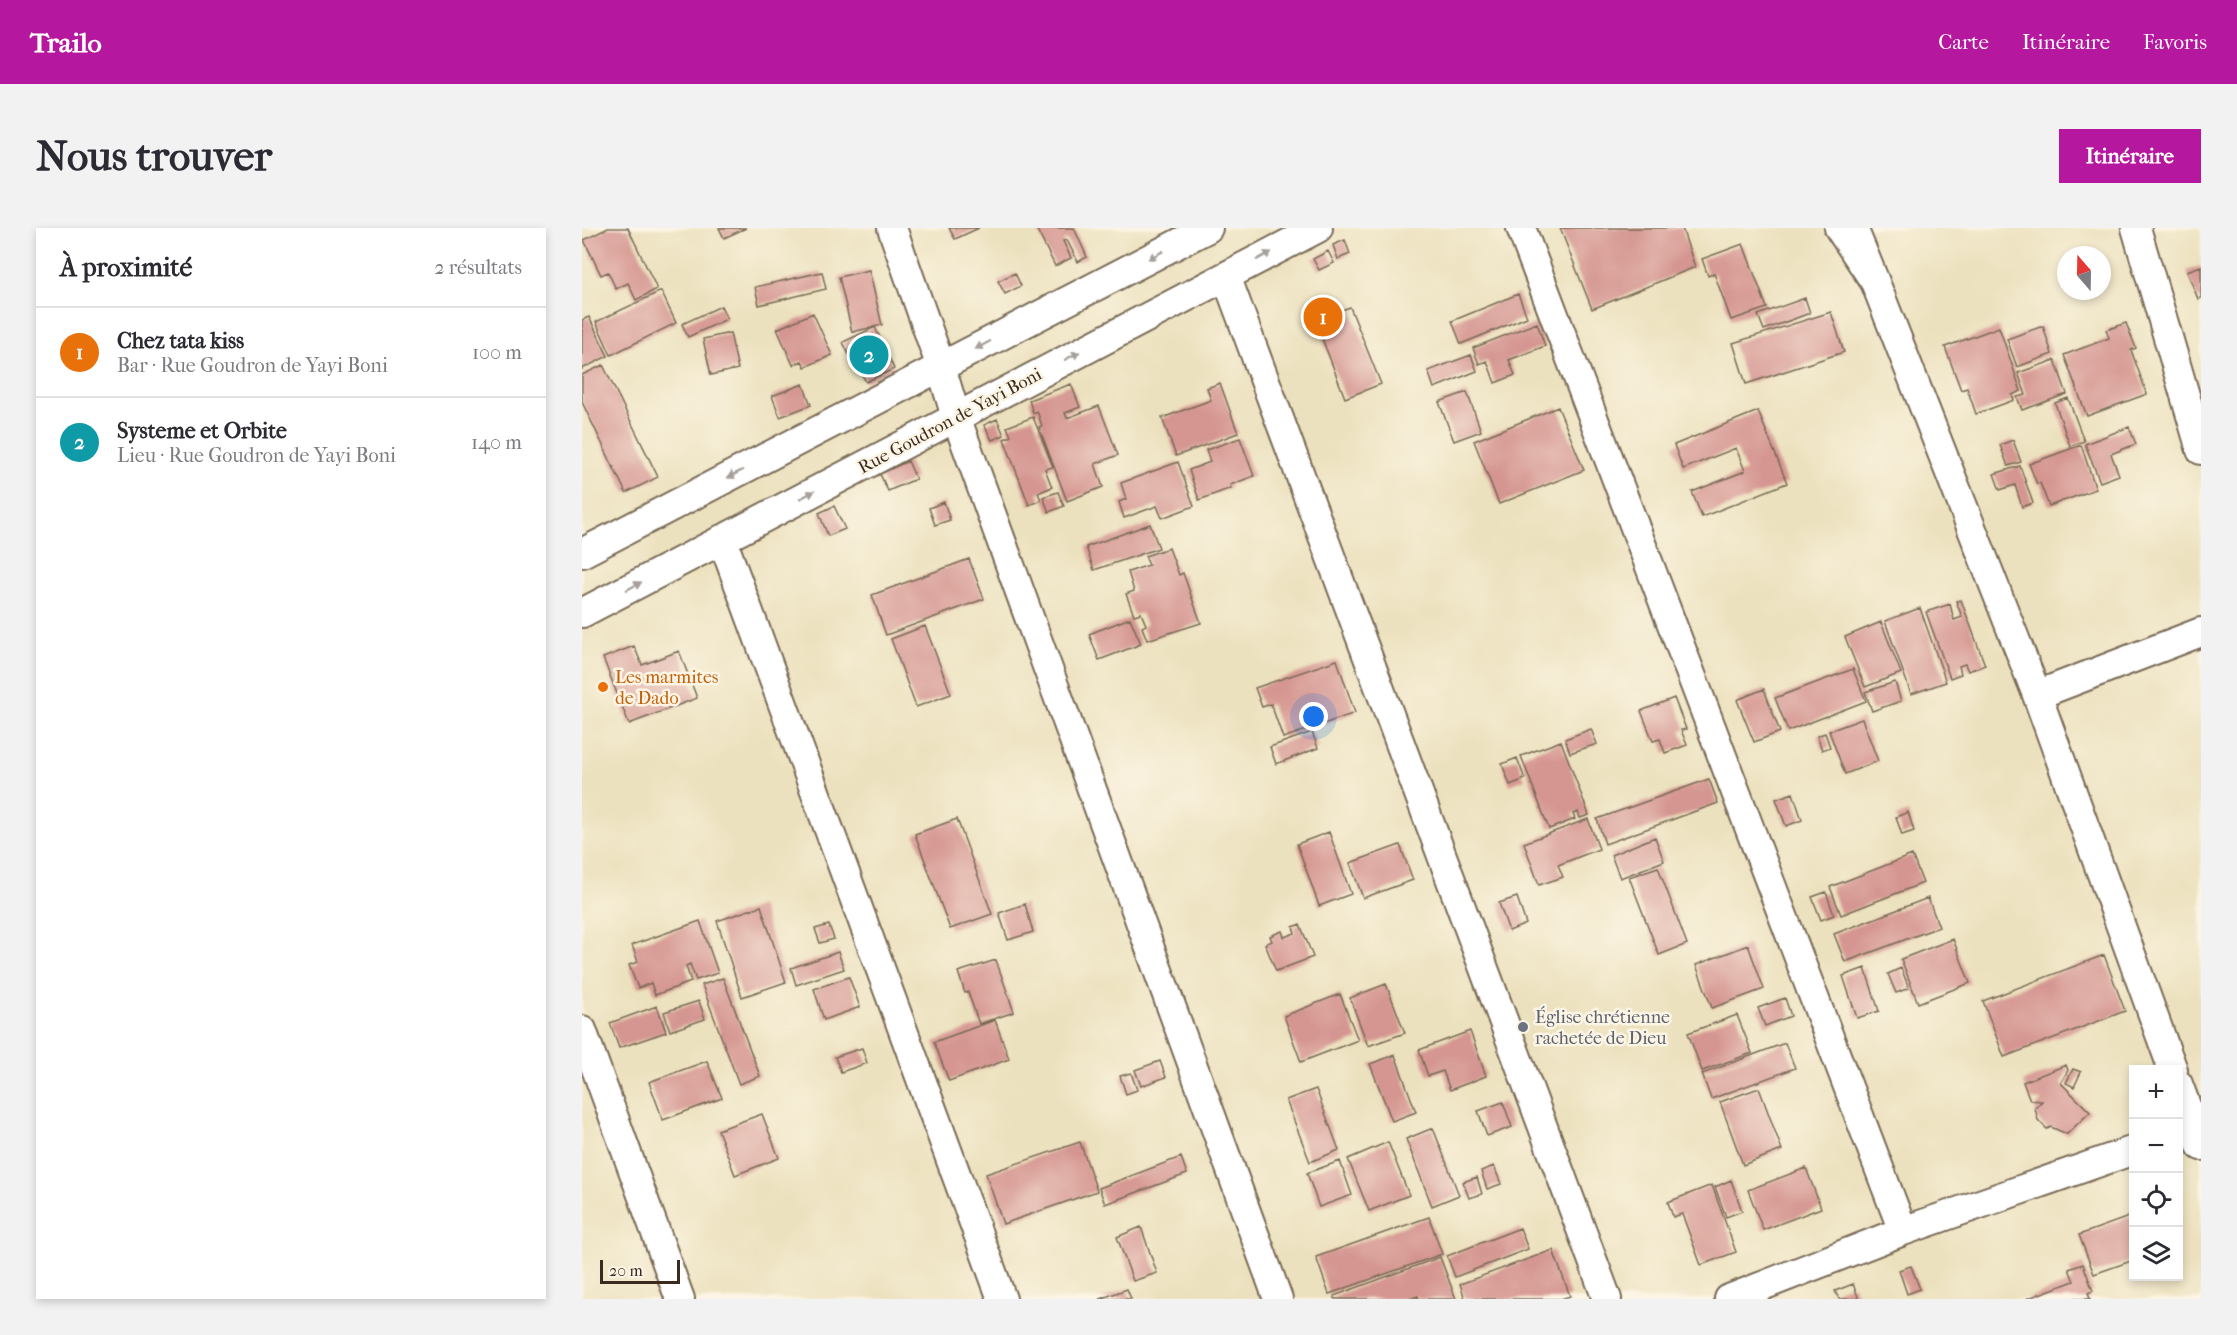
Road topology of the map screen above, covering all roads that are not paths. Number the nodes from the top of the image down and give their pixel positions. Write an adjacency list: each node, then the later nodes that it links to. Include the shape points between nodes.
1 (892, 228): 10 (street)
2 (1208, 228): 10 (street, one-way to 10)
3 (1317, 228): 8 (street, Rue Goudron de Yayi Boni, one-way to 3)
4 (1521, 228): 23 (street)
5 (1839, 228): 9 (street)
6 (1853, 228): 9 (street)
7 (2136, 228): 12 (street)
8 (1226, 276): 11 (street, Rue Goudron de Yayi Boni, one-way to 8); 27 (street)
9 (1875, 282): 17 (street)
10 (941, 367): 11 (street); 14 (street, one-way to 14)
11 (956, 417): 13 (street, Rue Goudron de Yayi Boni, one-way to 11); 26 (street)
12 (2201, 450)
13 (722, 539): 15 (street, Rue Goudron de Yayi Boni, one-way to 13); 25 (street)
14 (582, 553)
15 (582, 613)
16 (2201, 632): 17 (street)
17 (2037, 695): 19 (street)
18 (582, 1030): 24 (street)
19 (2171, 1065)
20 (2183, 1100): 21 (street)
21 (2194, 1134)
22 (2129, 1151): 23 (street)
23 (1903, 1231): 28 (street)
24 (680, 1299)
25 (1002, 1299)
26 (1278, 1299)
27 (1607, 1299)
28 (1729, 1299)

